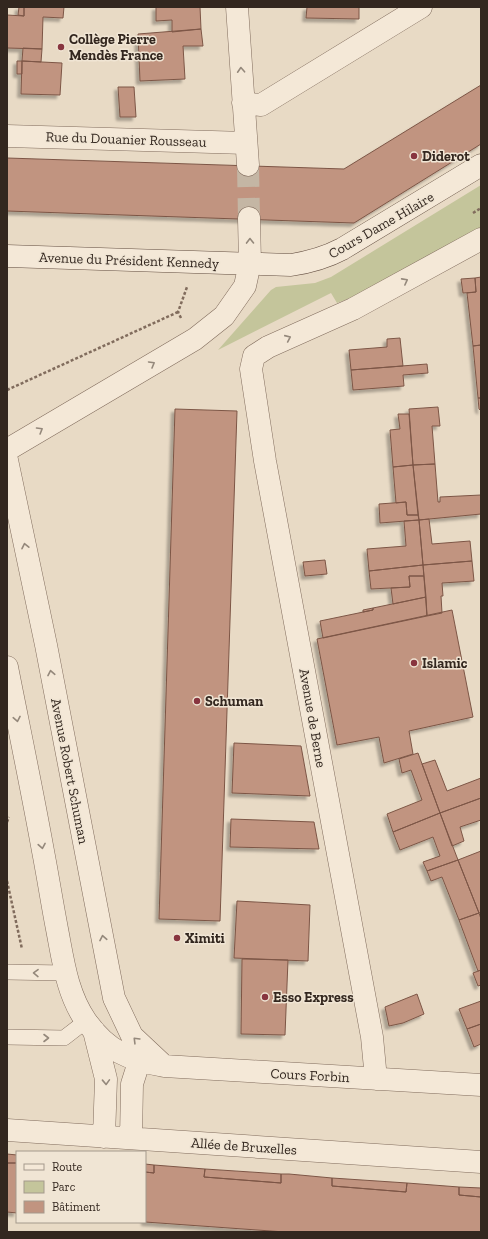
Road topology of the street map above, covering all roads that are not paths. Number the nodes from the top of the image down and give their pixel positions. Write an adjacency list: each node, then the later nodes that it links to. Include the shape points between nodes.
1 (237, 7): 3 (street, one-way to 1)
2 (414, 10): 3 (street, via 260,105)
3 (243, 103): 5 (street)
4 (7, 136): 5 (street, Rue du Douanier Rousseau)
5 (246, 142): 6 (street)
6 (248, 165)
7 (481, 165): 11 (street, Cours Dame Hilaire, via 328,257 291,265)
8 (249, 218): 11 (street, one-way to 8)
9 (481, 238): 21 (street, Avenue de Berne, one-way to 9, via 372,1037 251,369 254,356 268,347 354,309)
10 (7, 256): 11 (street, Avenue du Président Kennedy)
11 (250, 264): 12 (street, one-way to 11, via 195,339 224,316 245,286)
12 (7, 450)
13 (7, 460): 20 (street, Avenue Robert Schuman, one-way to 13, via 132,1036 114,998)
14 (7, 667): 16 (street, one-way to 16)
15 (7, 972): 16 (lane, one-way to 15)
16 (65, 973): 17 (street, via 78,1007)
17 (90, 1026): 18 (lane, one-way to 17, via 64,1038); 19 (street, via 103,1041 120,1054); 24 (street, one-way to 24, via 106,1079)
18 (7, 1037)
19 (139, 1062): 20 (street, Cours Forbin); 25 (street, via 132,1084)
20 (164, 1066): 21 (street, Cours Forbin)
21 (376, 1079): 22 (street, Cours Forbin)
22 (481, 1085)
23 (7, 1130): 24 (street, Allée de Bruxelles)
24 (104, 1137): 25 (street, Allée de Bruxelles)
25 (131, 1138): 26 (street, Allée de Bruxelles)
26 (481, 1162)

